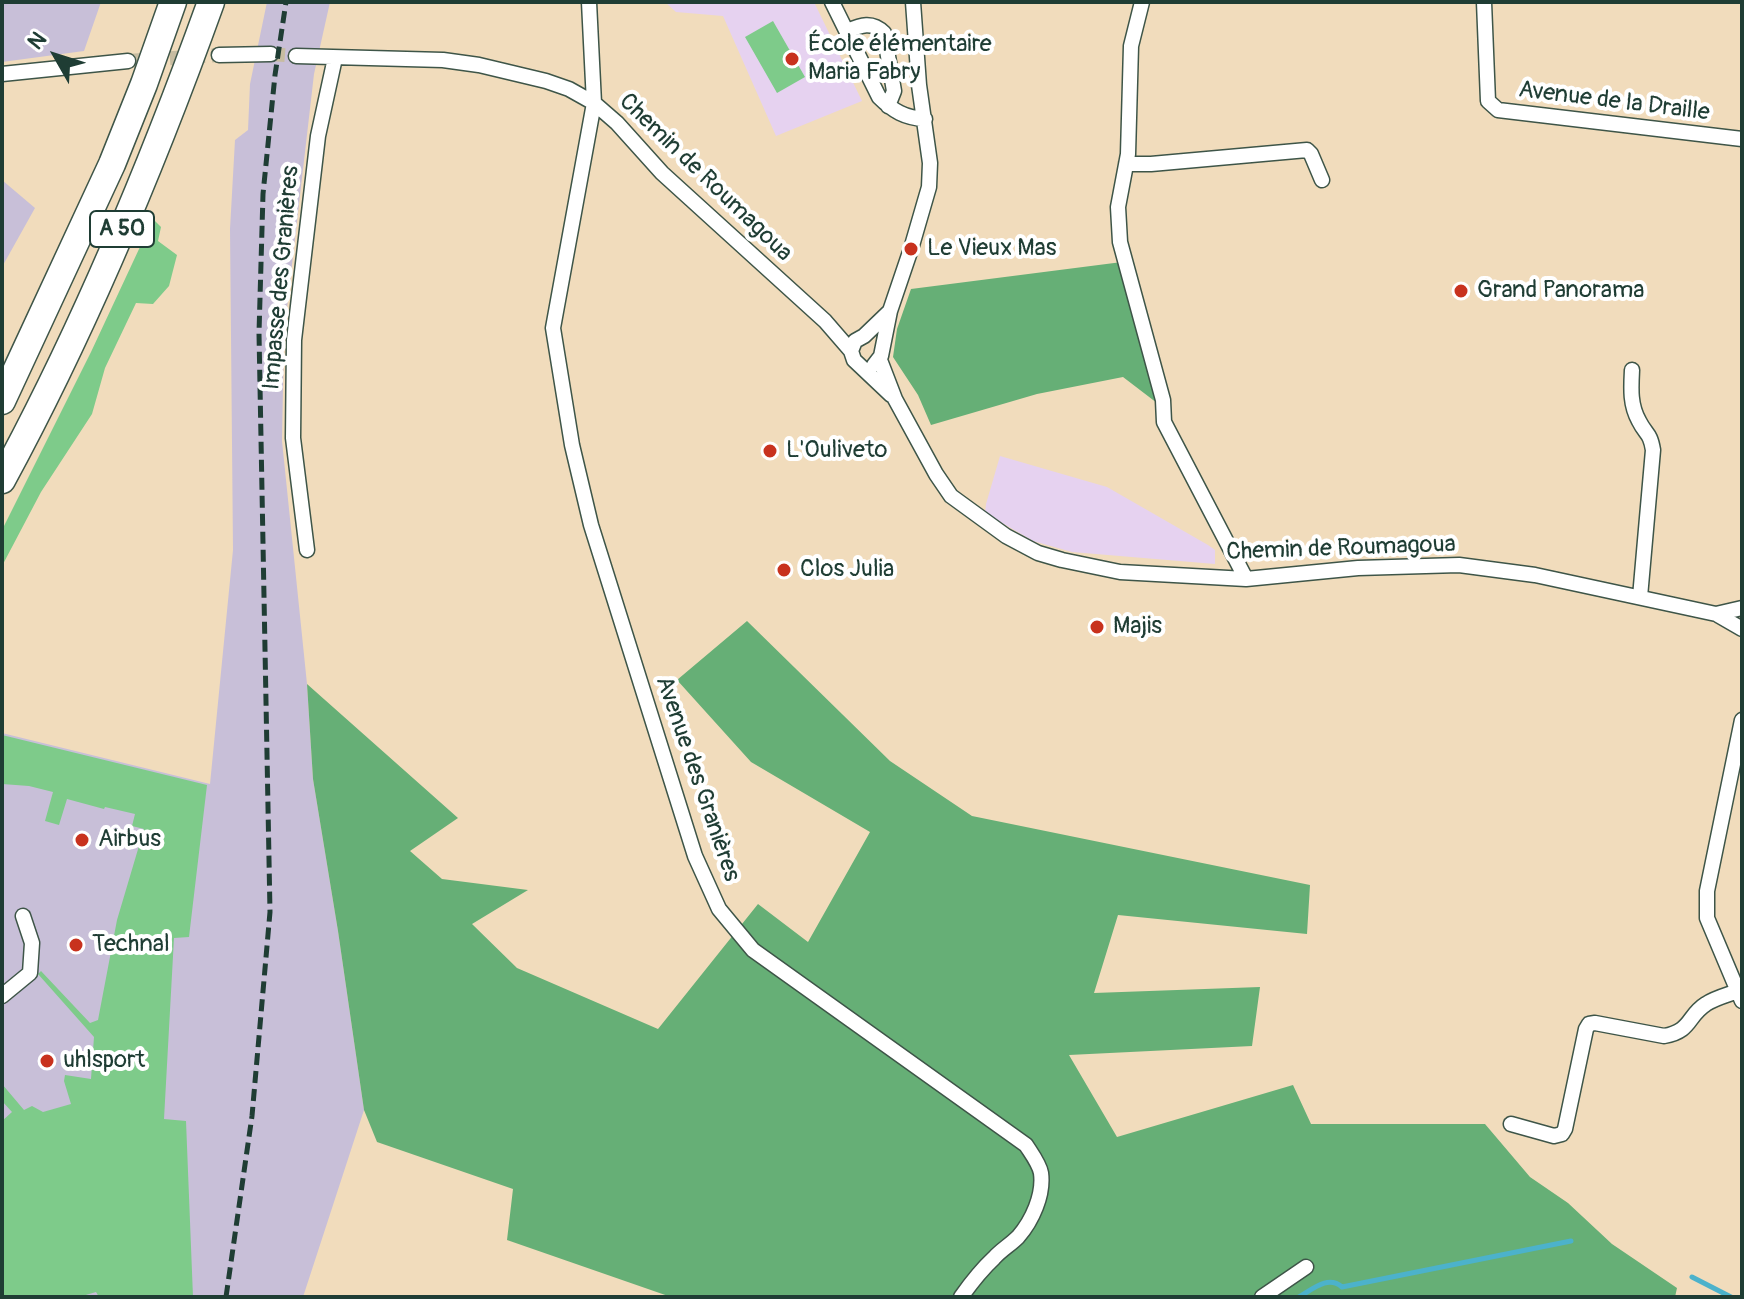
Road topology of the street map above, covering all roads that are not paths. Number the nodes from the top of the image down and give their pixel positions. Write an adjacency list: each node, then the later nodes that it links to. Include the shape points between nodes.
1 (173, 2): 27 (highway, A 50, via 112,164)
2 (211, 2): 28 (highway, A 50, via 175,102 82,320)
3 (589, 2): 15 (street, Chemin de Roumagoua)
4 (832, 2): 8 (street)
5 (913, 2): 17 (street)
6 (1142, 2): 19 (street, via 1131,46)
7 (1484, 2): 18 (street, Avenue de la Draille, via 1488,101 1498,110)
8 (847, 31): 16 (street); 16 (street, via 869,24 884,33 894,91)
9 (271, 54): 10 (street)
10 (219, 55)
11 (296, 56): 12 (street)
12 (335, 58): 15 (street, via 479,65 546,81); 29 (street, Impasse des Granières, via 318,136 294,340 293,438)
13 (128, 61): 14 (street)
14 (2, 74)
15 (594, 103): 22 (street, Chemin de Roumagoua, via 662,173 825,321); 42 (street, Avenue des Granières, via 553,328 591,525 695,856 719,909 753,950 1026,1145 1035,1158 1041,1173 1030,1220)
16 (888, 106): 17 (street, via 910,118)
17 (925, 119): 21 (street, via 929,187)
18 (1742, 139)
19 (1126, 164): 20 (street, via 1307,150); 30 (street, via 1118,207 1120,242 1163,400 1164,422)
20 (1322, 180)
21 (890, 311): 22 (street); 23 (street)
22 (858, 341): 23 (street, via 877,340); 24 (street, via 854,360)
23 (881, 354): 24 (street, via 872,366); 26 (street, Chemin de Roumagoua)
24 (862, 366): 26 (street, Chemin de Roumagoua)
25 (1632, 370): 31 (street, via 1633,406 1653,450)
26 (895, 399): 30 (street, Chemin de Roumagoua, via 951,496 1038,553 1120,572)
27 (2, 401)
28 (2, 480)
29 (307, 550)
30 (1246, 579): 31 (street, Chemin de Roumagoua, via 1459,565)
31 (1640, 597): 33 (street, Chemin de Roumagoua)
32 (1742, 608): 33 (street, Chemin de Roumagoua)
33 (1716, 614): 34 (street, Chemin de Roumagoua)
34 (1742, 629)
35 (1742, 720): 36 (street)
36 (1737, 772): 39 (street, via 1706,906)
37 (23, 916): 38 (street, via 32,943 30,973)
38 (2, 996)
39 (1740, 996): 40 (street, via 1706,1003 1684,1029 1664,1036 1589,1024 1562,1134)
40 (1511, 1124)
41 (1306, 1267): 43 (street)
42 (961, 1297)
43 (1262, 1297)

